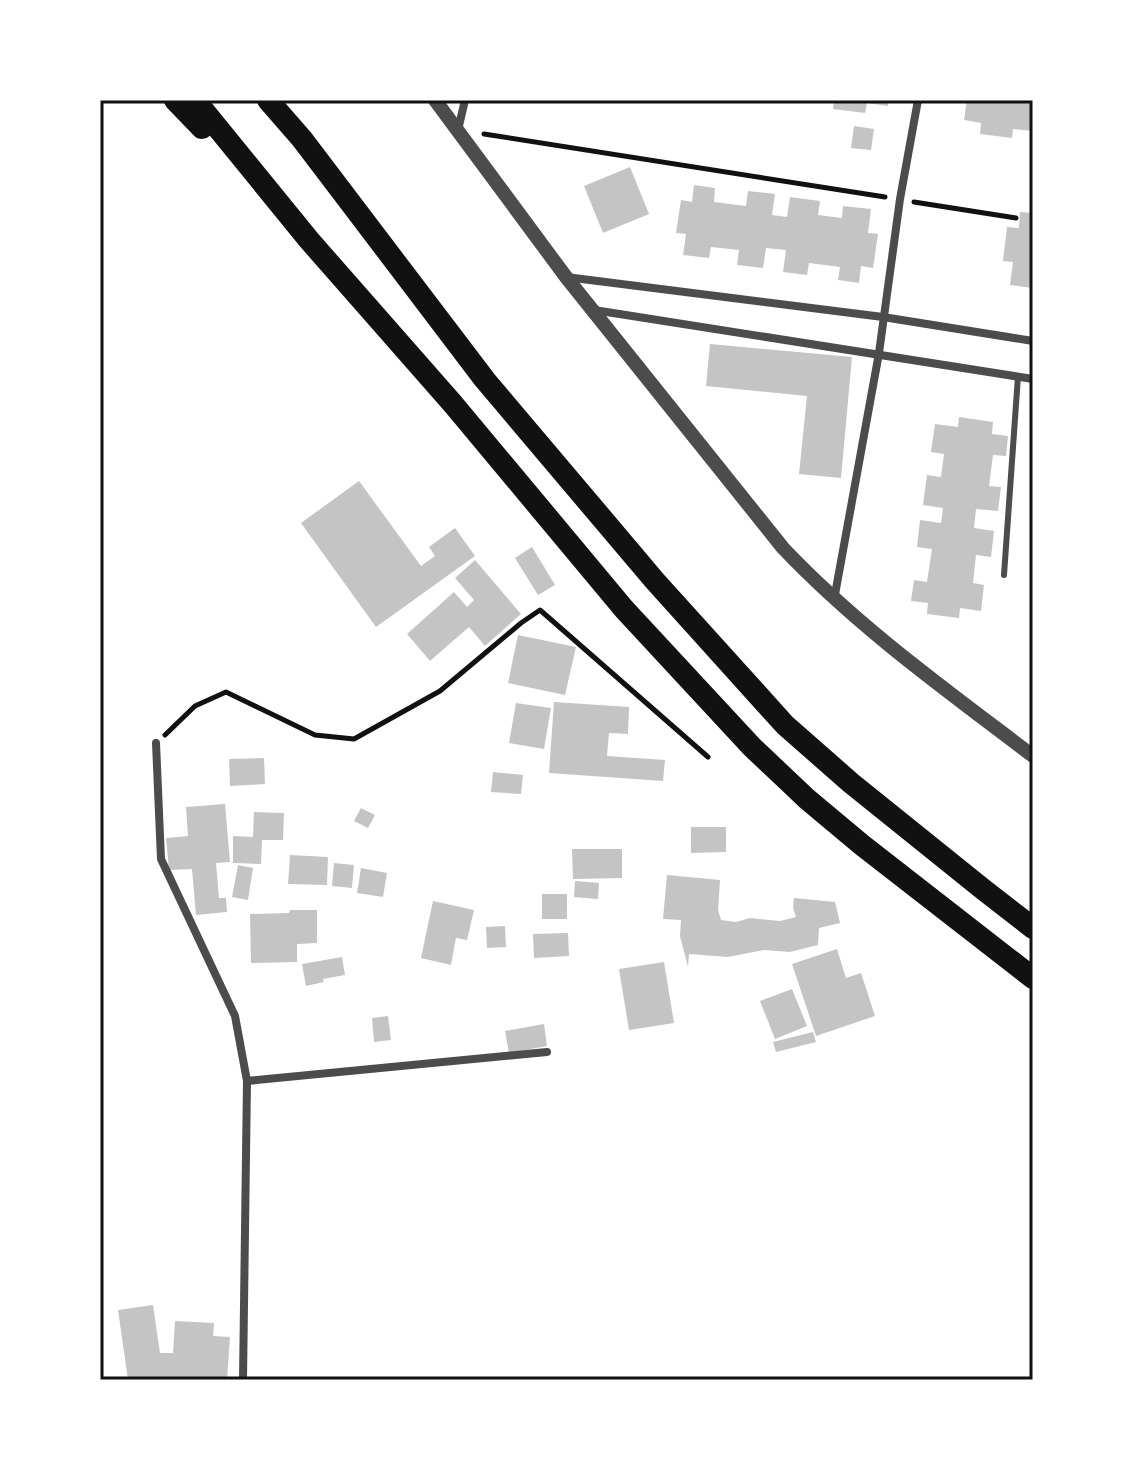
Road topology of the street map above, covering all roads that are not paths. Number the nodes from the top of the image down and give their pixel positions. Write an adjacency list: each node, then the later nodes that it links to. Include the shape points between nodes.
1 (175, 100): 10 (highway)
2 (195, 100): 10 (highway)
3 (268, 100): 9 (highway)
4 (275, 100): 9 (highway)
5 (435, 100): 8 (street)
6 (465, 100): 8 (street)
7 (918, 100): 13 (street)
8 (458, 130): 11 (street)
9 (302, 139): 22 (highway, via 485,380 785,725)
10 (309, 240): 23 (highway, via 624,609 752,747 862,845)
11 (566, 277): 12 (street); 13 (street)
12 (594, 310): 15 (street); 19 (street, via 783,548)
13 (883, 317): 14 (street); 15 (street)
14 (1033, 341)
15 (879, 353): 16 (street); 19 (street)
16 (1018, 376): 17 (street); 18 (lane)
17 (1033, 379)
18 (1004, 575)
19 (834, 600): 21 (street)
20 (156, 743): 25 (street, via 161,859 235,1016)
21 (1033, 756)
22 (1033, 928)
23 (1033, 978)
24 (547, 1052): 25 (street)
25 (247, 1081): 26 (street)
26 (243, 1380)

